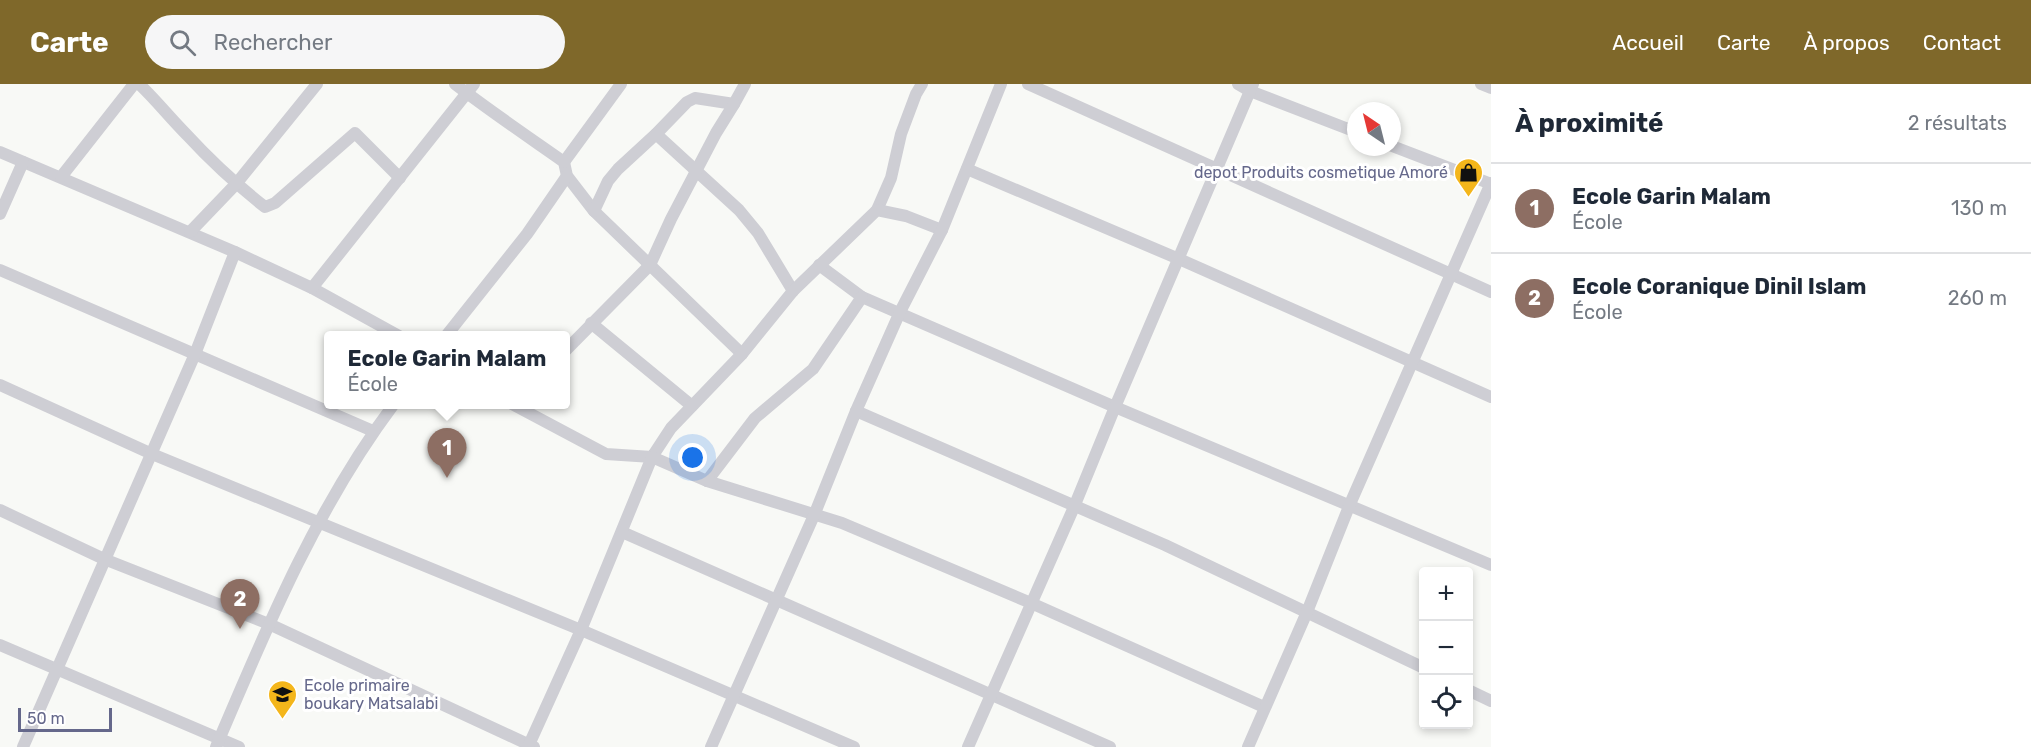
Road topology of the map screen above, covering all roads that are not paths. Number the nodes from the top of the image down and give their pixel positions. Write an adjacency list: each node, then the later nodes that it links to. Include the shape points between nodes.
1 (134, 84): 26 (street)
2 (139, 84): 28 (street)
3 (317, 84): 28 (street)
4 (455, 84): 13 (street)
5 (745, 84): 15 (street)
6 (922, 84): 30 (street)
7 (1000, 84): 24 (street)
8 (1028, 84): 22 (street)
9 (1238, 84): 12 (street)
10 (1481, 84): 14 (street)
11 (617, 86): 21 (street)
12 (1252, 87): 16 (street); 22 (street)
13 (470, 88): 21 (street); 27 (street)
14 (1491, 88)
15 (734, 104): 17 (street, via 691,99); 23 (street)
16 (1347, 128)
17 (656, 134): 23 (street); 31 (street, via 618,169)
18 (1401, 149): 29 (street)
19 (0, 152): 20 (street)
20 (23, 162): 26 (street); 32 (street)
21 (564, 162): 25 (street)
22 (1217, 169): 36 (street); 40 (street)
23 (696, 170): 38 (street); 42 (street, via 740,210)
24 (967, 170): 33 (street); 36 (street)
25 (567, 176): 31 (street); 48 (street, via 527,234)
26 (61, 177): 34 (street)
27 (400, 178): 28 (street, via 355,133 270,206 265,207); 41 (street)
28 (236, 184): 34 (street)
29 (1491, 184): 40 (street)
30 (877, 210): 33 (street); 37 (street)
31 (594, 211): 38 (street)
32 (0, 214)
33 (942, 230): 45 (street)
34 (190, 232): 35 (street)
35 (235, 252): 41 (street); 50 (street)
36 (1179, 259): 52 (street); 56 (street)
37 (819, 264): 42 (street); 44 (street)
38 (650, 266): 46 (street); 51 (street)
39 (0, 270): 50 (street)
40 (1450, 275): 43 (street); 52 (street)
41 (312, 288): 47 (street)
42 (793, 291): 51 (street)
43 (1491, 292)
44 (862, 297): 45 (street); 63 (street, via 813,369 755,418)
45 (900, 312): 56 (street); 59 (street)
46 (591, 324): 49 (street); 55 (street)
47 (390, 331)
48 (450, 331)
49 (570, 346)
50 (195, 354): 60 (street); 61 (street)
51 (742, 354): 55 (street)
52 (1412, 363): 54 (street); 64 (street)
53 (0, 385): 61 (street)
54 (1491, 397)
55 (692, 406): 62 (street)
56 (1115, 407): 64 (street); 65 (street)
57 (391, 409): 60 (street)
58 (521, 409): 62 (street, via 606,454)
59 (856, 411): 65 (street); 67 (street)
60 (373, 432): 68 (street)
61 (152, 454): 68 (street); 70 (street)
62 (652, 457): 63 (street); 69 (street)
63 (707, 482): 67 (street)
64 (1350, 504): 71 (street); 74 (street)
65 (1074, 507): 73 (street); 74 (street)
66 (0, 510): 70 (street)
67 (815, 513): 72 (street); 73 (street)
68 (317, 523): 75 (street); 76 (street)
69 (622, 532): 72 (street); 76 (street)
70 (104, 559): 75 (street); 79 (street)
71 (1491, 565)
72 (776, 600): 81 (street); 82 (street)
73 (1031, 603): 81 (street); 84 (street)
74 (1306, 612): 78 (street); 84 (street)
75 (269, 624): 85 (street); 86 (street)
76 (581, 630): 82 (street); 86 (street)
77 (0, 645): 79 (street)
78 (1419, 666)
79 (56, 669): 85 (street); 87 (street)
80 (1473, 692): 83 (street)
81 (991, 694): 91 (street); 92 (street)
82 (734, 695): 89 (street); 90 (street)
83 (1491, 701)
84 (1264, 707): 93 (street)
85 (218, 743): 88 (street)
86 (530, 746)
87 (23, 747)
88 (239, 747)
89 (711, 747)
90 (854, 747)
91 (968, 747)
92 (1110, 747)
93 (1248, 747)

